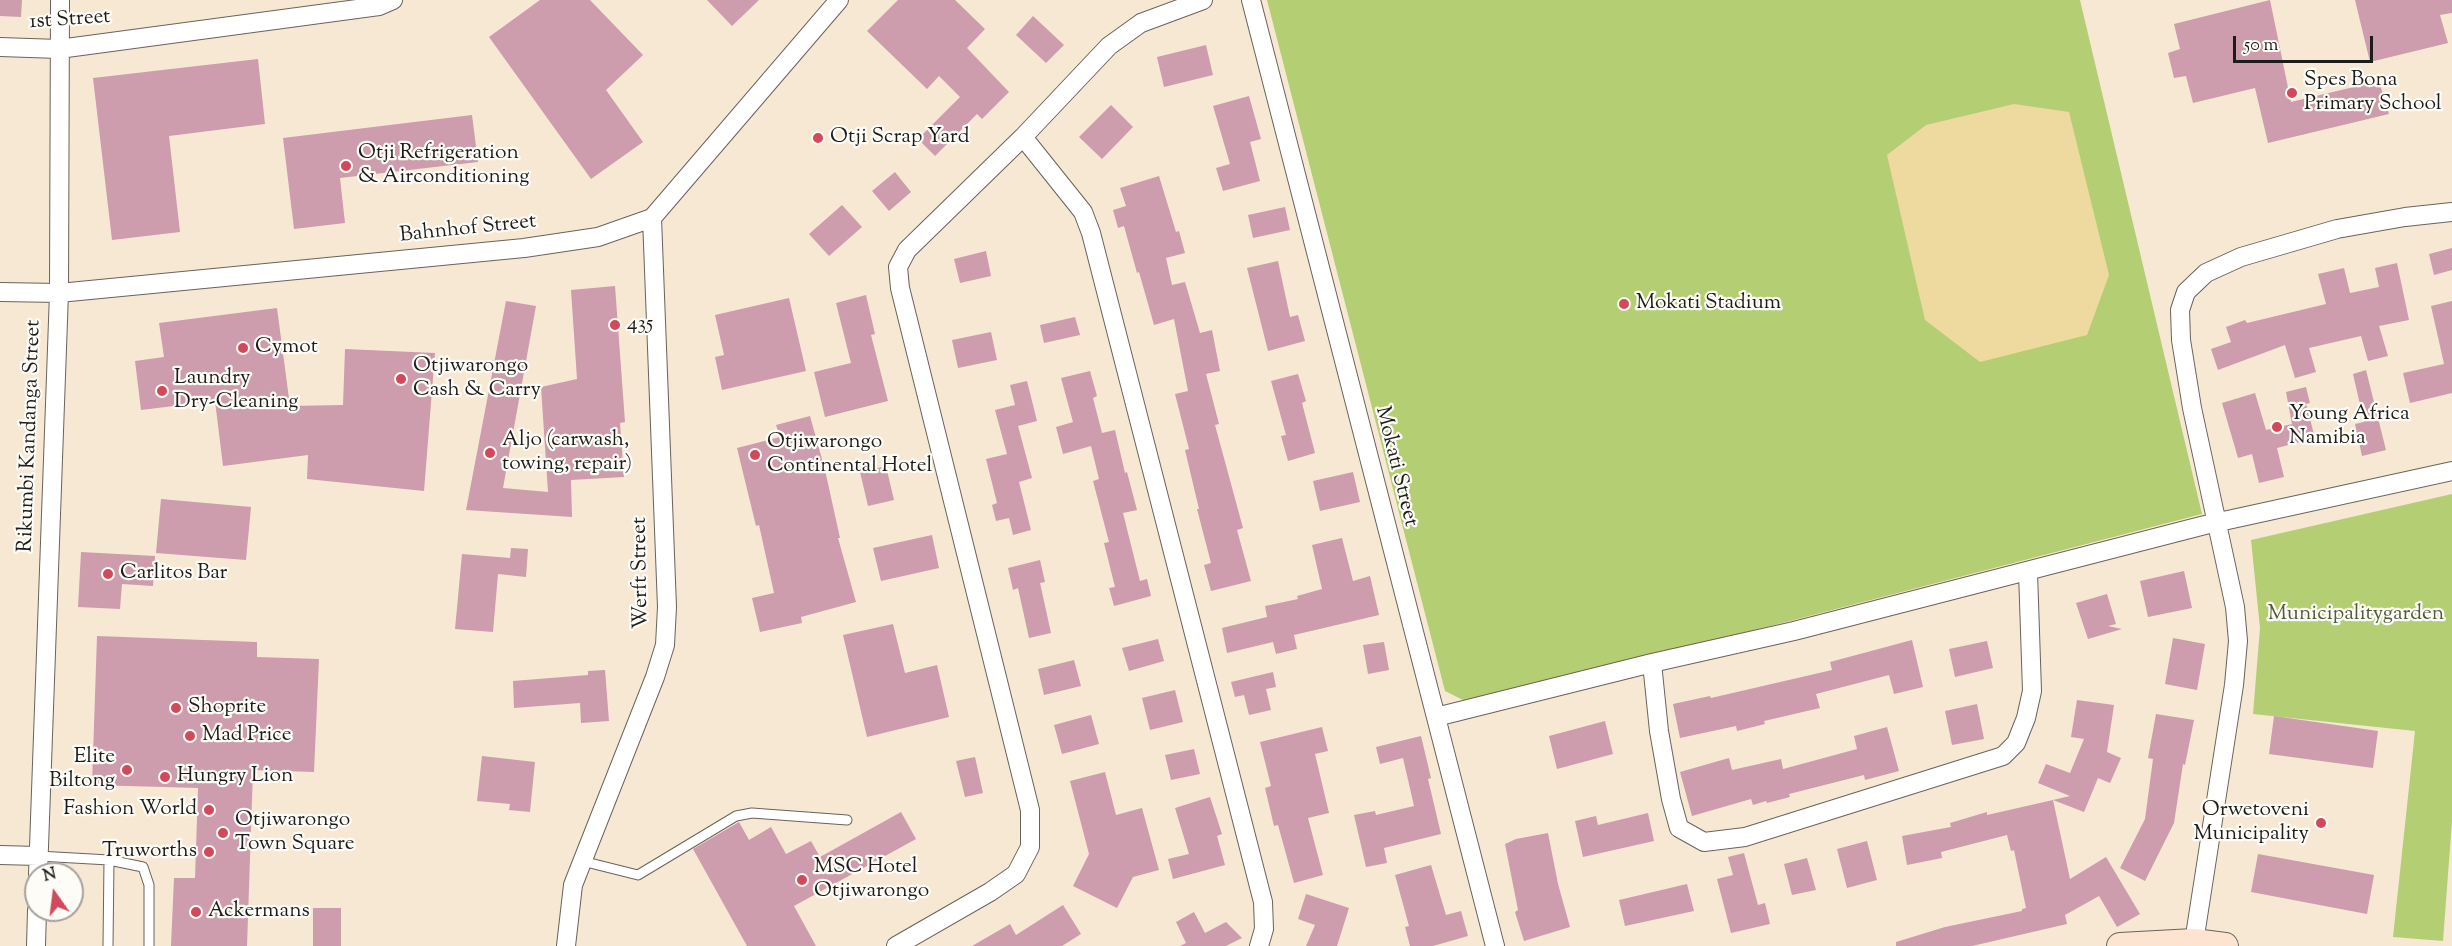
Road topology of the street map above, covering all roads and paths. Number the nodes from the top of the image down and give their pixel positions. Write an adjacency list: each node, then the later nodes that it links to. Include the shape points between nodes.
1 (60, 0): 7 (street, Rikumbi Kandanga Street)
2 (393, 0): 7 (street, 1st Street, via 379,6)
3 (839, 0): 10 (street, Bahnhof Street)
4 (1203, 0): 8 (street, via 1141,23 1108,46)
5 (1251, 0): 17 (street, Mokati Street)
6 (0, 47): 7 (street, 1st Street)
7 (59, 49): 12 (street, Rikumbi Kandanga Street)
8 (1023, 137): 31 (street, via 907,250 898,267 900,288 1030,810 1030,847 1016,874); 32 (street, via 1083,212 1091,233 1263,902 1264,929)
9 (2452, 212): 14 (street, via 2337,229 2241,257 2205,273 2186,292 2180,310 2181,340)
10 (652, 218): 12 (street, Bahnhof Street, via 598,237 524,248); 21 (street, Werft Street, via 667,607 665,645)
11 (0, 292): 12 (street, Bahnhof Street)
12 (59, 293): 23 (street, Rikumbi Kandanga Street)
13 (2452, 471): 14 (street)
14 (2218, 522): 15 (street); 26 (street, via 2238,641)
15 (2028, 572): 16 (street); 16 (street, via 2032,691 2016,743 2003,756 1745,837 1704,842 1679,828 1659,731)
16 (1652, 663): 17 (street)
17 (1436, 717): 33 (street, Mokati Street)
18 (847, 820): 21 (lane, via 752,813 736,816 638,875)
19 (0, 855): 22 (street)
20 (108, 860): 24 (lane); 28 (lane); 29 (lane, via 143,867 149,885)
21 (582, 861): 30 (street, Werft Street, via 573,885)
22 (27, 862)
23 (38, 862)
24 (80, 862)
25 (37, 922): 27 (street)
26 (2194, 942): 34 (street); 35 (street)
27 (36, 946)
28 (108, 946)
29 (150, 946)
30 (566, 946)
31 (896, 946)
32 (1258, 946)
33 (1495, 946)
34 (2120, 946)
35 (2225, 946)

